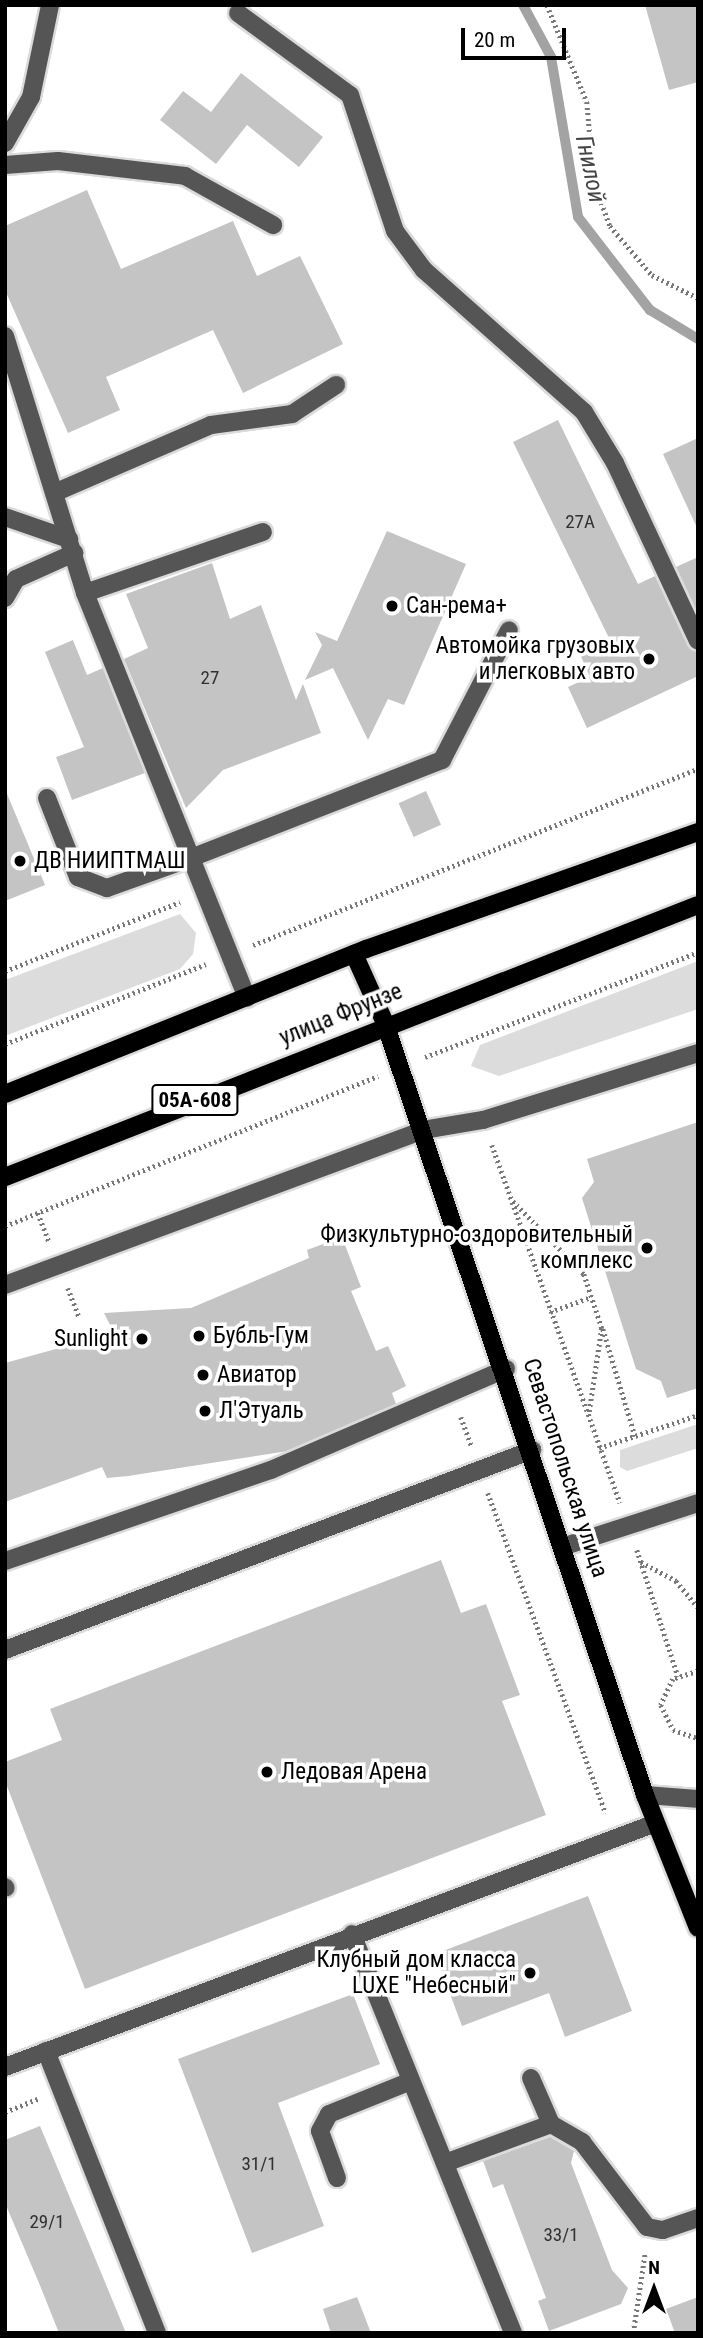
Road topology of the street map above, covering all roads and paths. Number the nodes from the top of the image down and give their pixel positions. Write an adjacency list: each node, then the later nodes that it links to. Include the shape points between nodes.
1 (50, 5): 4 (lane, via 31,97)
2 (547, 5): 7 (path, via 587,102 594,182 610,226 652,275)
3 (238, 13): 17 (lane, via 350,95 395,231 424,270 584,412 615,463)
4 (5, 143)
5 (5, 165): 6 (lane, via 58,161 185,176)
6 (273, 225)
7 (698, 298)
8 (5, 336): 10 (lane)
9 (336, 385): 10 (lane, via 292,414 211,425)
10 (54, 493): 13 (lane)
11 (5, 517): 13 (lane)
12 (263, 532): 14 (lane)
13 (71, 546): 14 (lane); 15 (lane, via 16,579)
14 (85, 593): 21 (lane)
15 (5, 598)
16 (509, 630): 21 (lane, via 442,760)
17 (698, 641)
18 (698, 769): 26 (path)
19 (47, 798): 21 (lane, via 78,877 107,888)
20 (698, 832): 25 (main road)
21 (188, 859): 22 (lane)
22 (207, 892): 26 (lane); 27 (path)
23 (698, 905): 29 (main road, улица Фрунзе / 05А-608)
24 (698, 952): 32 (path)
25 (354, 954): 28 (main road); 29 (main road, Севастопольская улица)
26 (229, 955): 28 (lane); 30 (path)
27 (5, 971)
28 (247, 998): 33 (main road)
29 (385, 1023): 32 (main road, Севастопольская улица); 36 (main road, улица Фрунзе / 05А-608)
30 (5, 1044)
31 (698, 1053): 34 (lane)
32 (400, 1067): 35 (main road, Севастопольская улица); 38 (path)
33 (5, 1094)
34 (483, 1120): 35 (lane); 37 (path)
35 (423, 1130): 39 (lane); 43 (main road, Севастопольская улица)
36 (5, 1177)
37 (511, 1199): 40 (path, via 584,1274); 41 (path)
38 (5, 1226)
39 (5, 1285)
40 (591, 1297): 41 (path); 42 (path)
41 (550, 1312): 46 (path)
42 (602, 1328): 46 (path); 47 (path)
43 (506, 1369): 44 (lane); 49 (main road, Севастопольская улица)
44 (453, 1393): 50 (path); 54 (lane, via 271,1470)
45 (698, 1415): 47 (path)
46 (589, 1416): 48 (path)
47 (635, 1436): 48 (path)
48 (599, 1448): 52 (path)
49 (532, 1450): 50 (lane); 53 (main road, Севастопольская улица)
50 (480, 1469): 57 (lane); 64 (path)
51 (698, 1503): 52 (lane)
52 (629, 1525): 53 (lane); 55 (path)
53 (565, 1546): 61 (main road, Севастопольская улица)
54 (5, 1561)
55 (640, 1561): 56 (path, via 676,1581); 59 (path)
56 (698, 1607)
57 (5, 1650)
58 (698, 1671): 59 (path)
59 (678, 1676): 60 (path, via 663,1693 663,1717 676,1733)
60 (698, 1738)
61 (645, 1795): 62 (lane); 63 (main road, Севастопольская улица)
62 (698, 1799)
63 (656, 1823): 64 (lane); 65 (main road, Севастопольская улица)
64 (615, 1838): 66 (lane)
65 (698, 1928)
66 (352, 1934): 67 (lane); 70 (lane)
67 (46, 2051): 68 (lane); 71 (lane)
68 (5, 2067)
69 (531, 2078): 73 (lane)
70 (411, 2081): 74 (lane); 75 (lane, via 329,2114 320,2131)
71 (61, 2090): 72 (path); 78 (lane)
72 (5, 2112)
73 (551, 2124): 74 (lane); 77 (lane, via 582,2142)
74 (445, 2163): 79 (lane)
75 (337, 2178)
76 (698, 2218): 77 (lane, via 663,2230)
77 (647, 2227): 80 (path)
78 (157, 2333)
79 (513, 2333)
80 (633, 2333)

